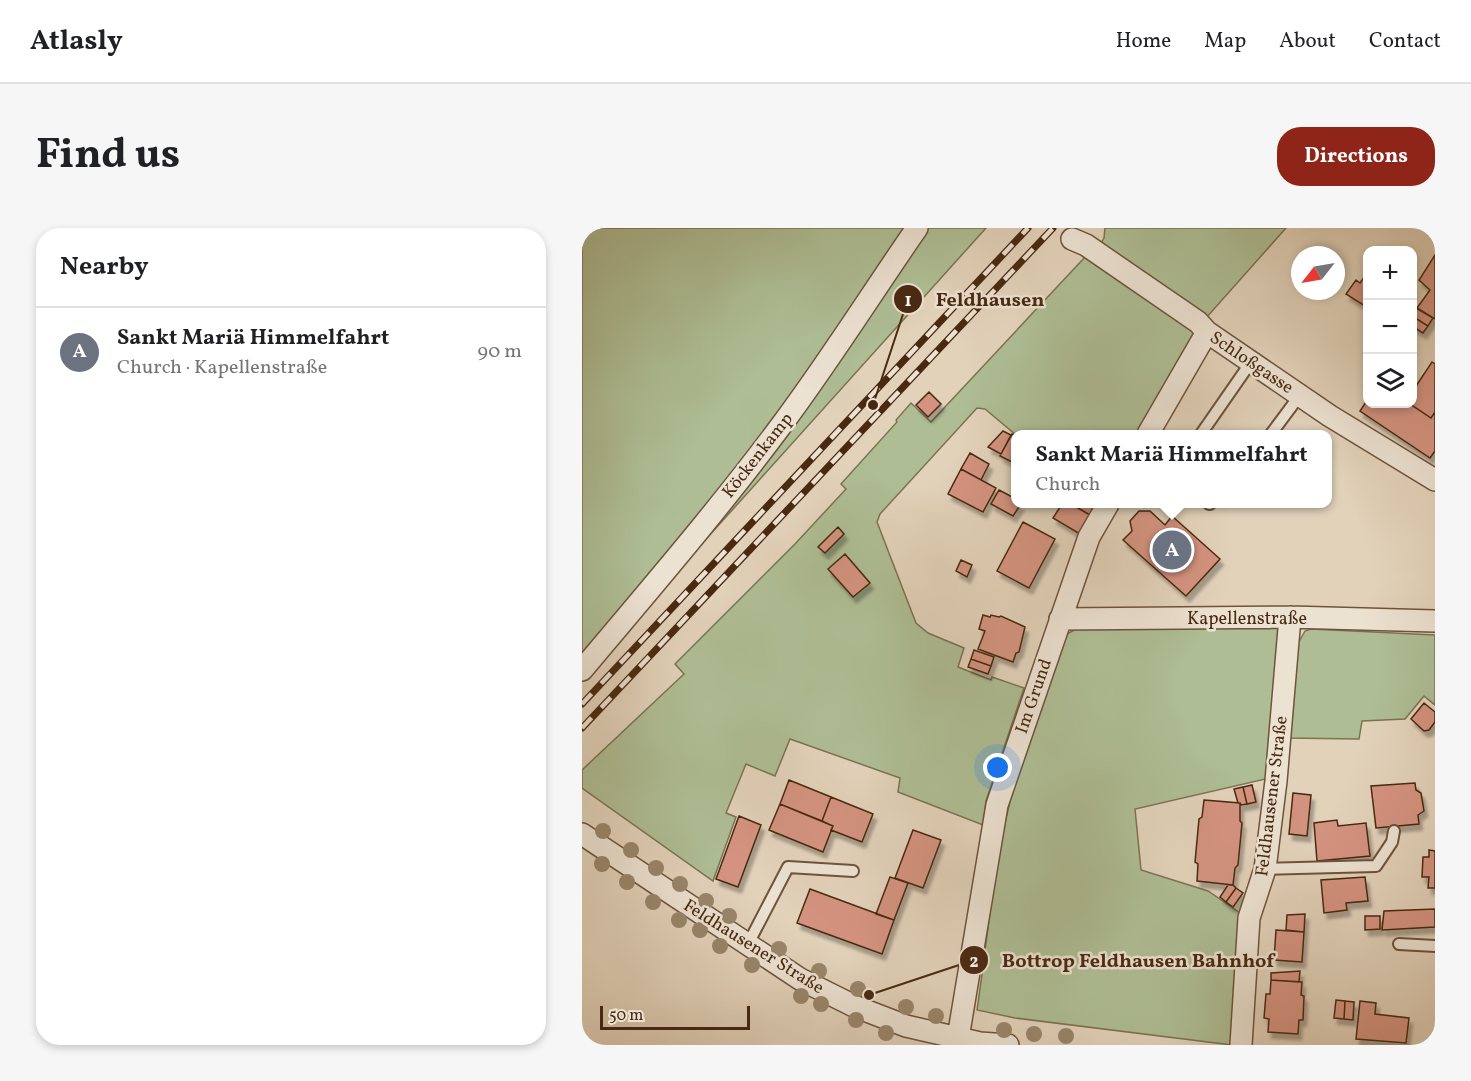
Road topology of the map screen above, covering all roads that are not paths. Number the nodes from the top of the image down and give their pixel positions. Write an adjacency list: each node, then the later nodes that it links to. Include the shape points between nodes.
1 (917, 228): 14 (street, Köckenkamp, via 783,424)
2 (1072, 239): 3 (street, Schloßgasse, via 1198,322)
3 (1207, 332): 4 (street, Schloßgasse); 6 (street)
4 (1251, 362): 5 (street, Schloßgasse); 7 (lane)
5 (1300, 395): 8 (lane); 9 (street, Schloßgasse)
6 (1151, 430)
7 (1204, 430)
8 (1275, 430)
9 (1435, 480)
10 (1106, 508): 12 (street, Im Grund, via 1089,537)
11 (1290, 617): 12 (street, Kapellenstraße); 13 (street, Kapellenstraße); 17 (street, Feldhausener Straße)
12 (1060, 619): 22 (street, Im Grund, via 996,805)
13 (1435, 621)
14 (582, 670)
15 (1394, 831): 17 (lane, via 1392,842 1376,866)
16 (582, 834): 19 (street, Feldhausener Straße)
17 (1265, 869): 25 (street, Feldhausener Straße, via 1249,918)
18 (853, 871): 19 (lane, via 788,867)
19 (748, 944): 22 (street, Feldhausener Straße, via 800,979 854,1006 906,1026)
20 (1399, 944): 21 (lane)
21 (1435, 946)
22 (958, 1038): 23 (street, Feldhausener Straße)
23 (980, 1044): 24 (street, Feldhausener Straße)
24 (1008, 1045)
25 (1241, 1045)

